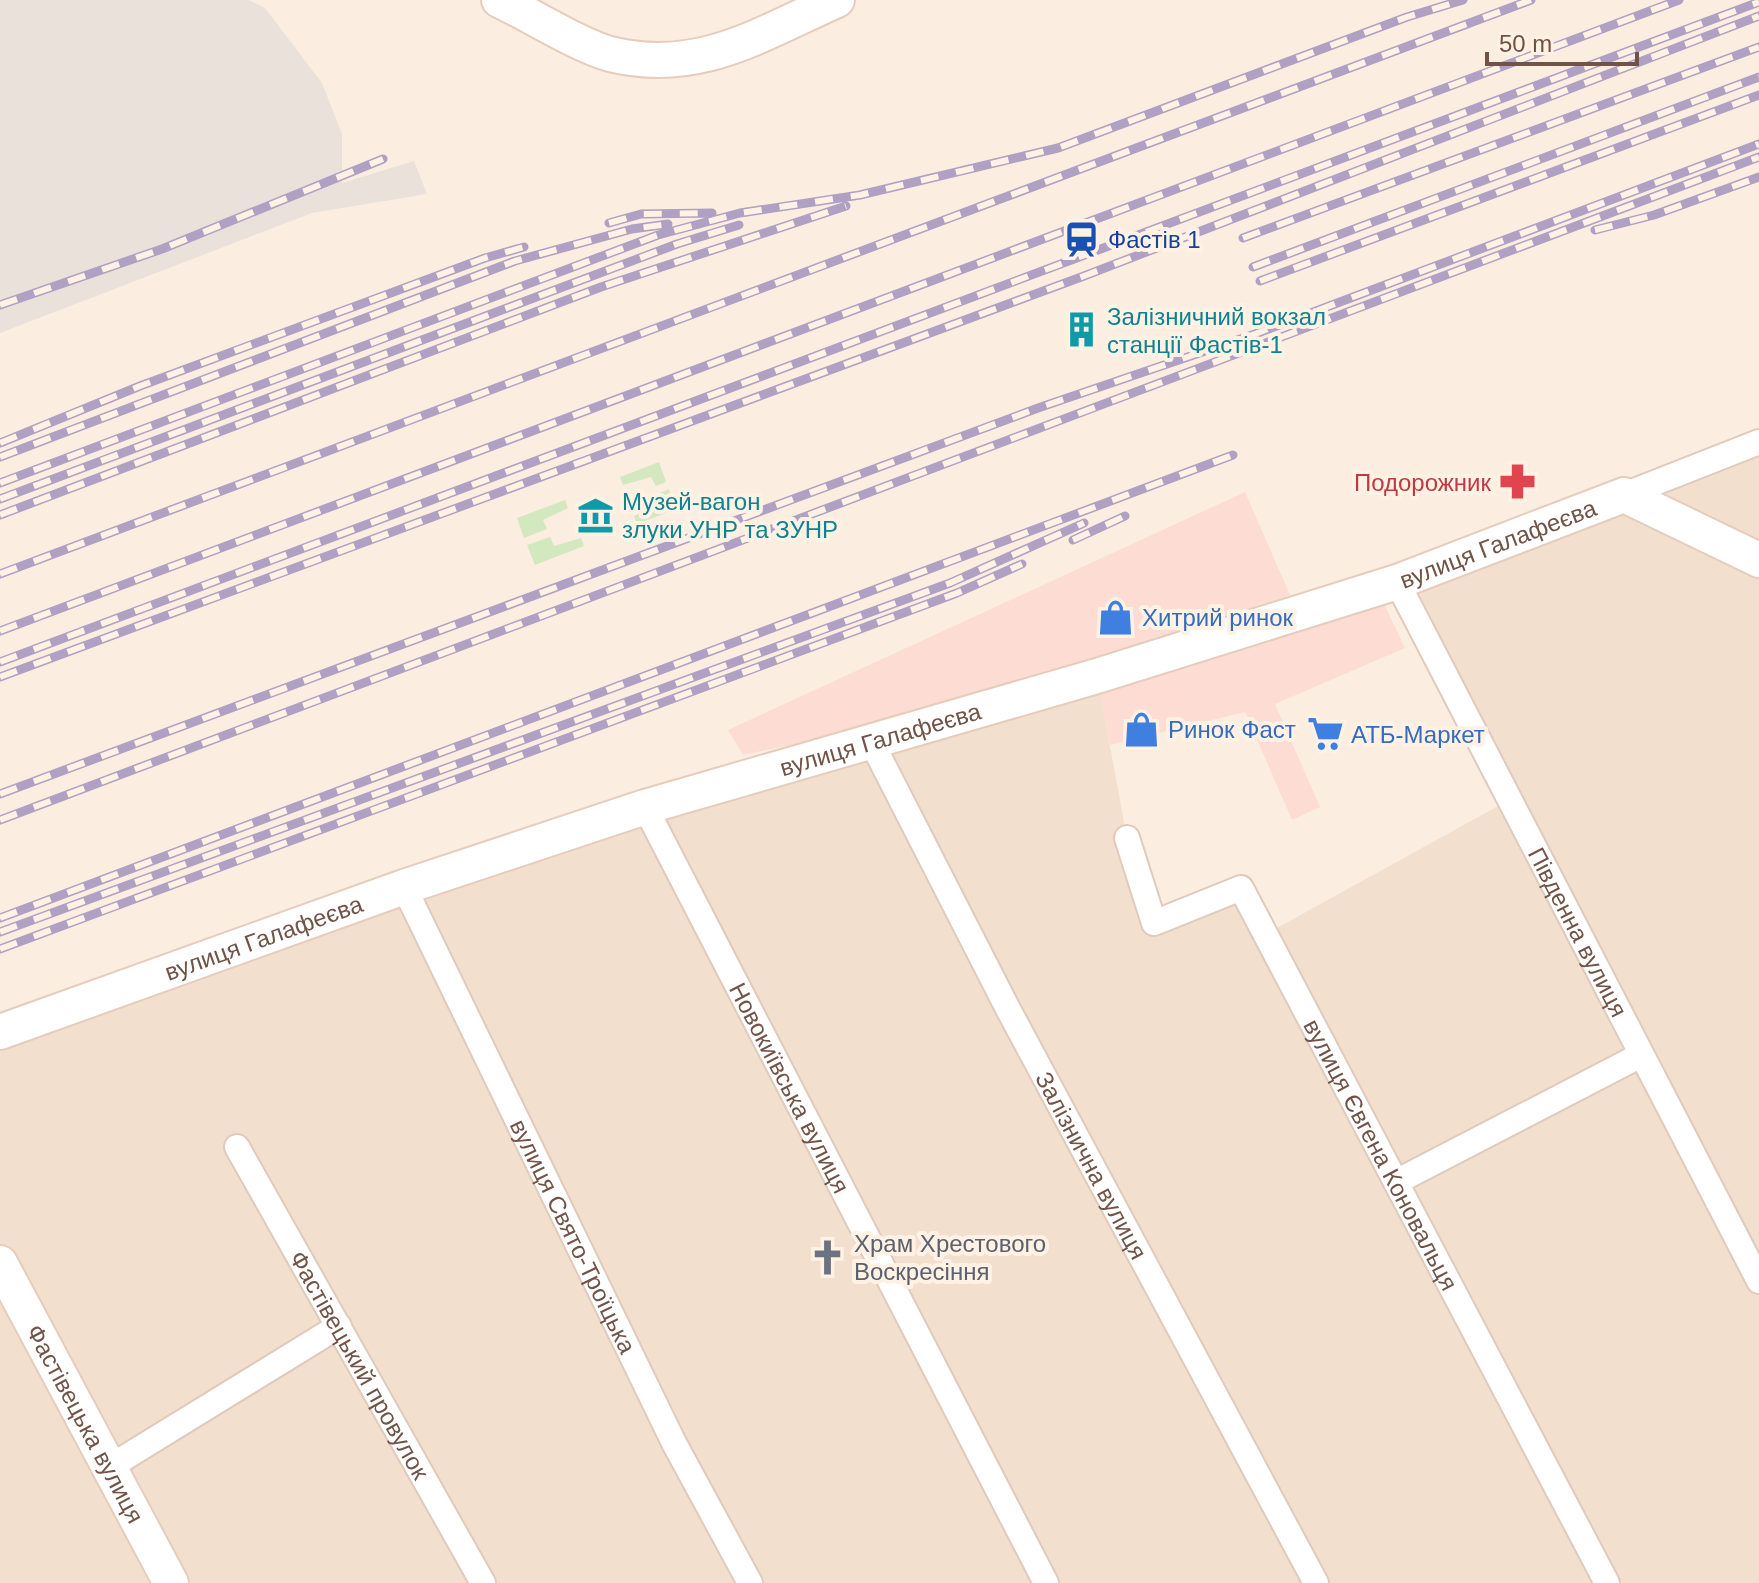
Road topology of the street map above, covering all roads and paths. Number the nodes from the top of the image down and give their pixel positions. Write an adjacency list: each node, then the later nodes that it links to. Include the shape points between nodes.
1 (499, 0): 2 (street, via 608,53 663,61 706,57)
2 (837, 0)
3 (1759, 442): 4 (street, вулиця Галафеєва)
4 (1624, 495): 5 (street); 6 (street, вулиця Галафеєва)
5 (1759, 560)
6 (1397, 582): 7 (street, вулиця Галафеєва); 12 (street, Південна вулиця)
7 (872, 743): 8 (street, вулиця Галафеєва); 23 (street, Залізнична вулиця, via 1008,1009)
8 (645, 807): 10 (street, вулиця Галафеєва); 22 (street, Новокиївська вулиця)
9 (1127, 838): 14 (street, вулиця Євгена Коновальця, via 1154,923 1241,888)
10 (404, 887): 11 (street, вулиця Галафеєва); 21 (street, вулиця Свято-Троїцька, via 674,1443)
11 (0, 1032)
12 (1641, 1055): 14 (street); 16 (street, Південна вулиця)
13 (237, 1147): 17 (street, Фастівецький провулок)
14 (1396, 1182): 24 (street, вулиця Євгена Коновальця)
15 (0, 1263): 18 (street, Фастівецька вулиця)
16 (1759, 1281)
17 (339, 1326): 18 (street); 20 (street, Фастівецький провулок)
18 (108, 1468): 19 (street, Фастівецька вулиця)
19 (171, 1583)
20 (483, 1583)
21 (750, 1583)
22 (1046, 1583)
23 (1316, 1583)
24 (1607, 1583)

